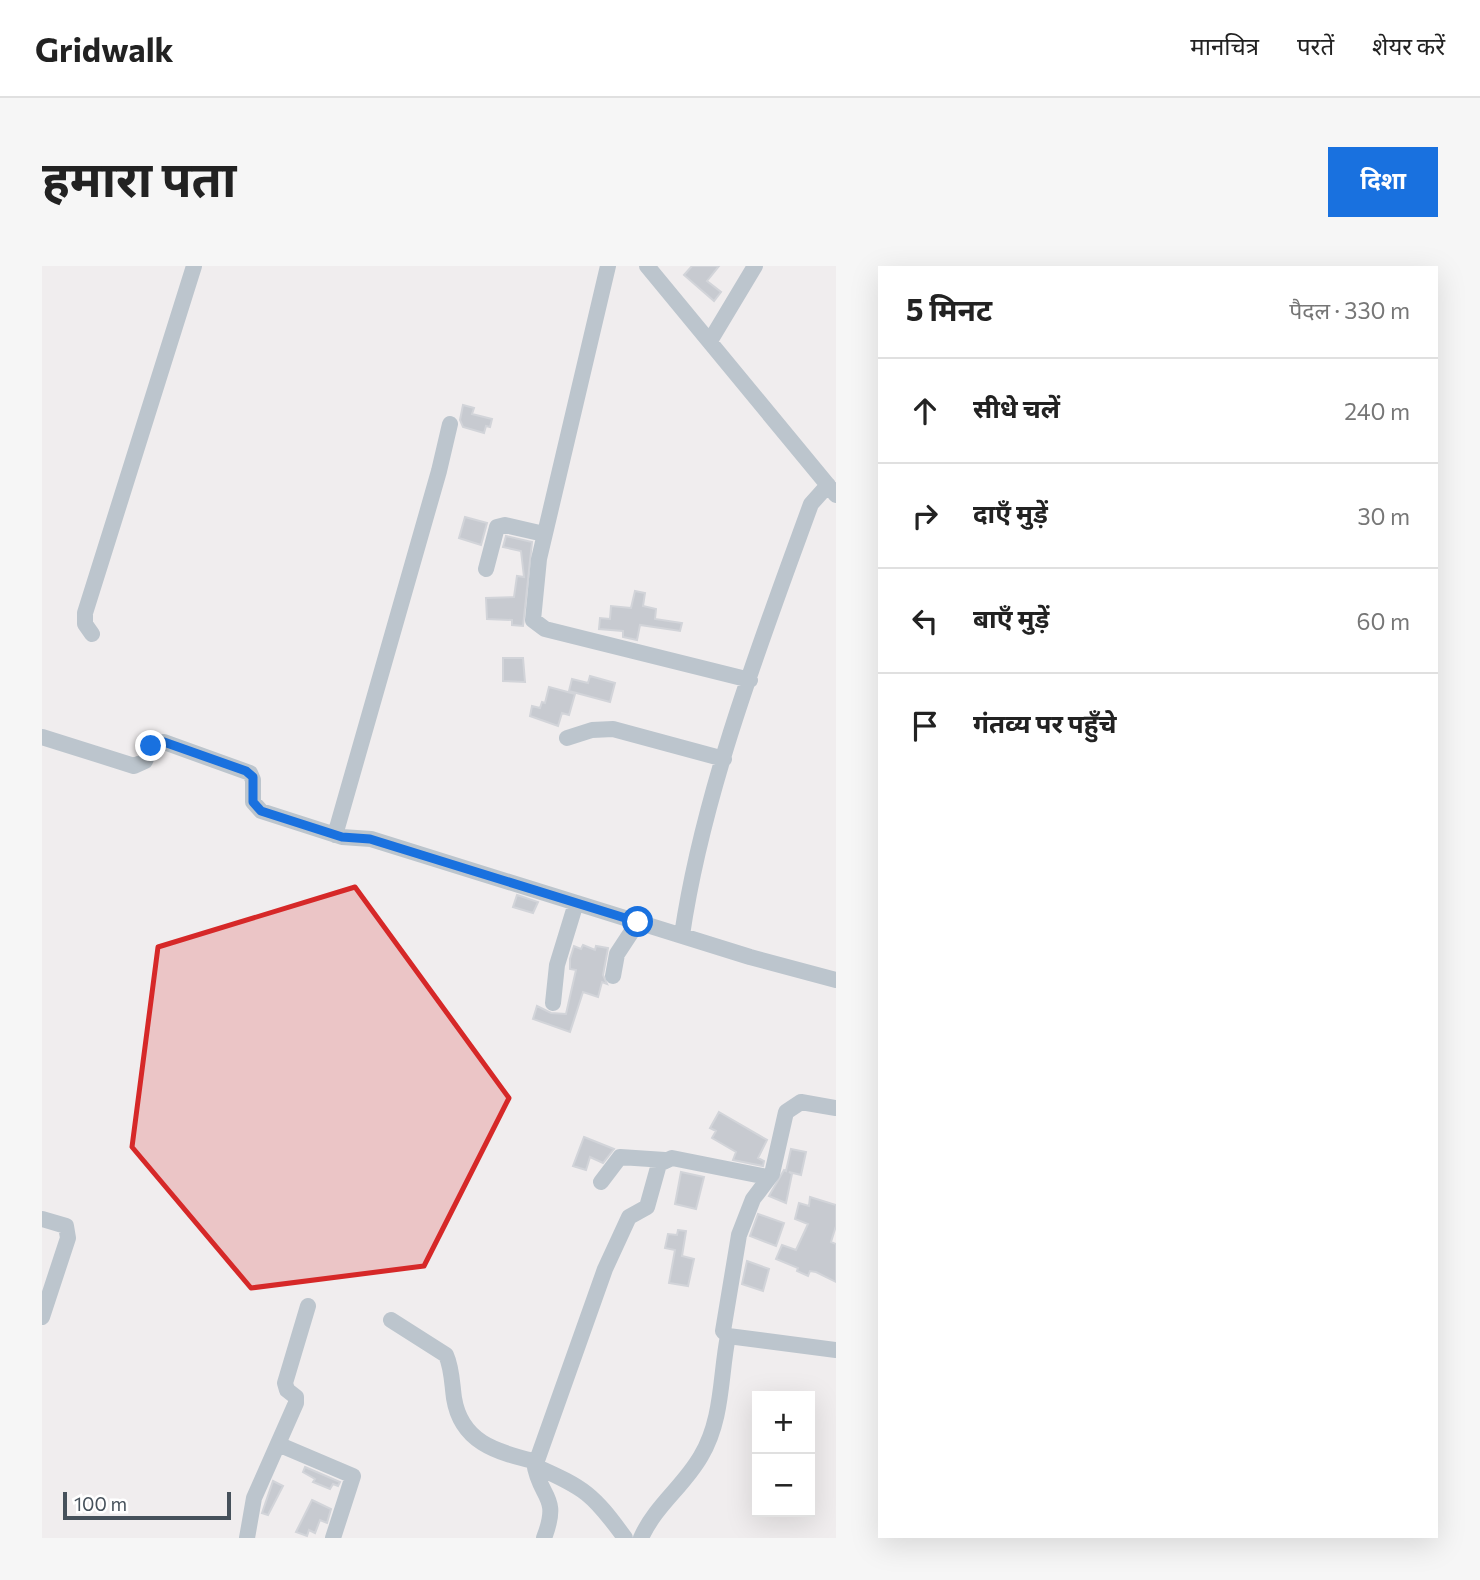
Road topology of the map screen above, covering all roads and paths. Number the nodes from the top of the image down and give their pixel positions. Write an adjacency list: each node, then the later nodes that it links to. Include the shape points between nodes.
1 (194, 266): 10 (street, via 85,613)
2 (608, 266): 8 (street)
3 (647, 266): 5 (street)
4 (754, 266): 5 (street)
5 (710, 341): 7 (street)
6 (450, 424): 15 (street)
7 (832, 490): 11 (street, via 811,504)
8 (544, 534): 9 (street, via 497,527); 11 (street, via 532,615 536,624)
9 (486, 569)
10 (92, 634)
11 (750, 680): 14 (street)
12 (42, 737): 15 (street, via 134,766 145,761 153,743 164,742 246,771 253,777 257,809)
13 (567, 738): 14 (street, via 592,730 613,730)
14 (724, 759): 18 (street, via 699,842)
15 (335, 835): 16 (street, via 370,839)
16 (576, 903): 17 (street); 21 (street, via 557,965)
17 (638, 922): 18 (street); 19 (street, via 618,954)
18 (682, 935): 20 (street)
19 (613, 976)
20 (836, 979)
21 (553, 1003)
22 (836, 1108): 24 (street, via 808,1102 790,1107 782,1122 779,1153)
23 (665, 1160): 24 (street); 25 (street, via 620,1157); 33 (street, via 657,1168 646,1210 629,1217 605,1269)
24 (767, 1177): 30 (street, via 739,1235 722,1324)
25 (601, 1182)
26 (42, 1219): 28 (street, via 66,1226 68,1238)
27 (308, 1306): 32 (street, via 285,1383 296,1403)
28 (42, 1317)
29 (391, 1320): 33 (street, via 446,1355 456,1407 468,1432 498,1452)
30 (727, 1336): 31 (street); 38 (street, via 711,1434 693,1469)
31 (836, 1350)
32 (279, 1445): 34 (street, via 254,1498); 35 (street, via 354,1476)
33 (534, 1463): 36 (street, via 552,1504); 37 (street, via 594,1497)
34 (247, 1538)
35 (333, 1538)
36 (544, 1538)
37 (625, 1538)
38 (641, 1538)

